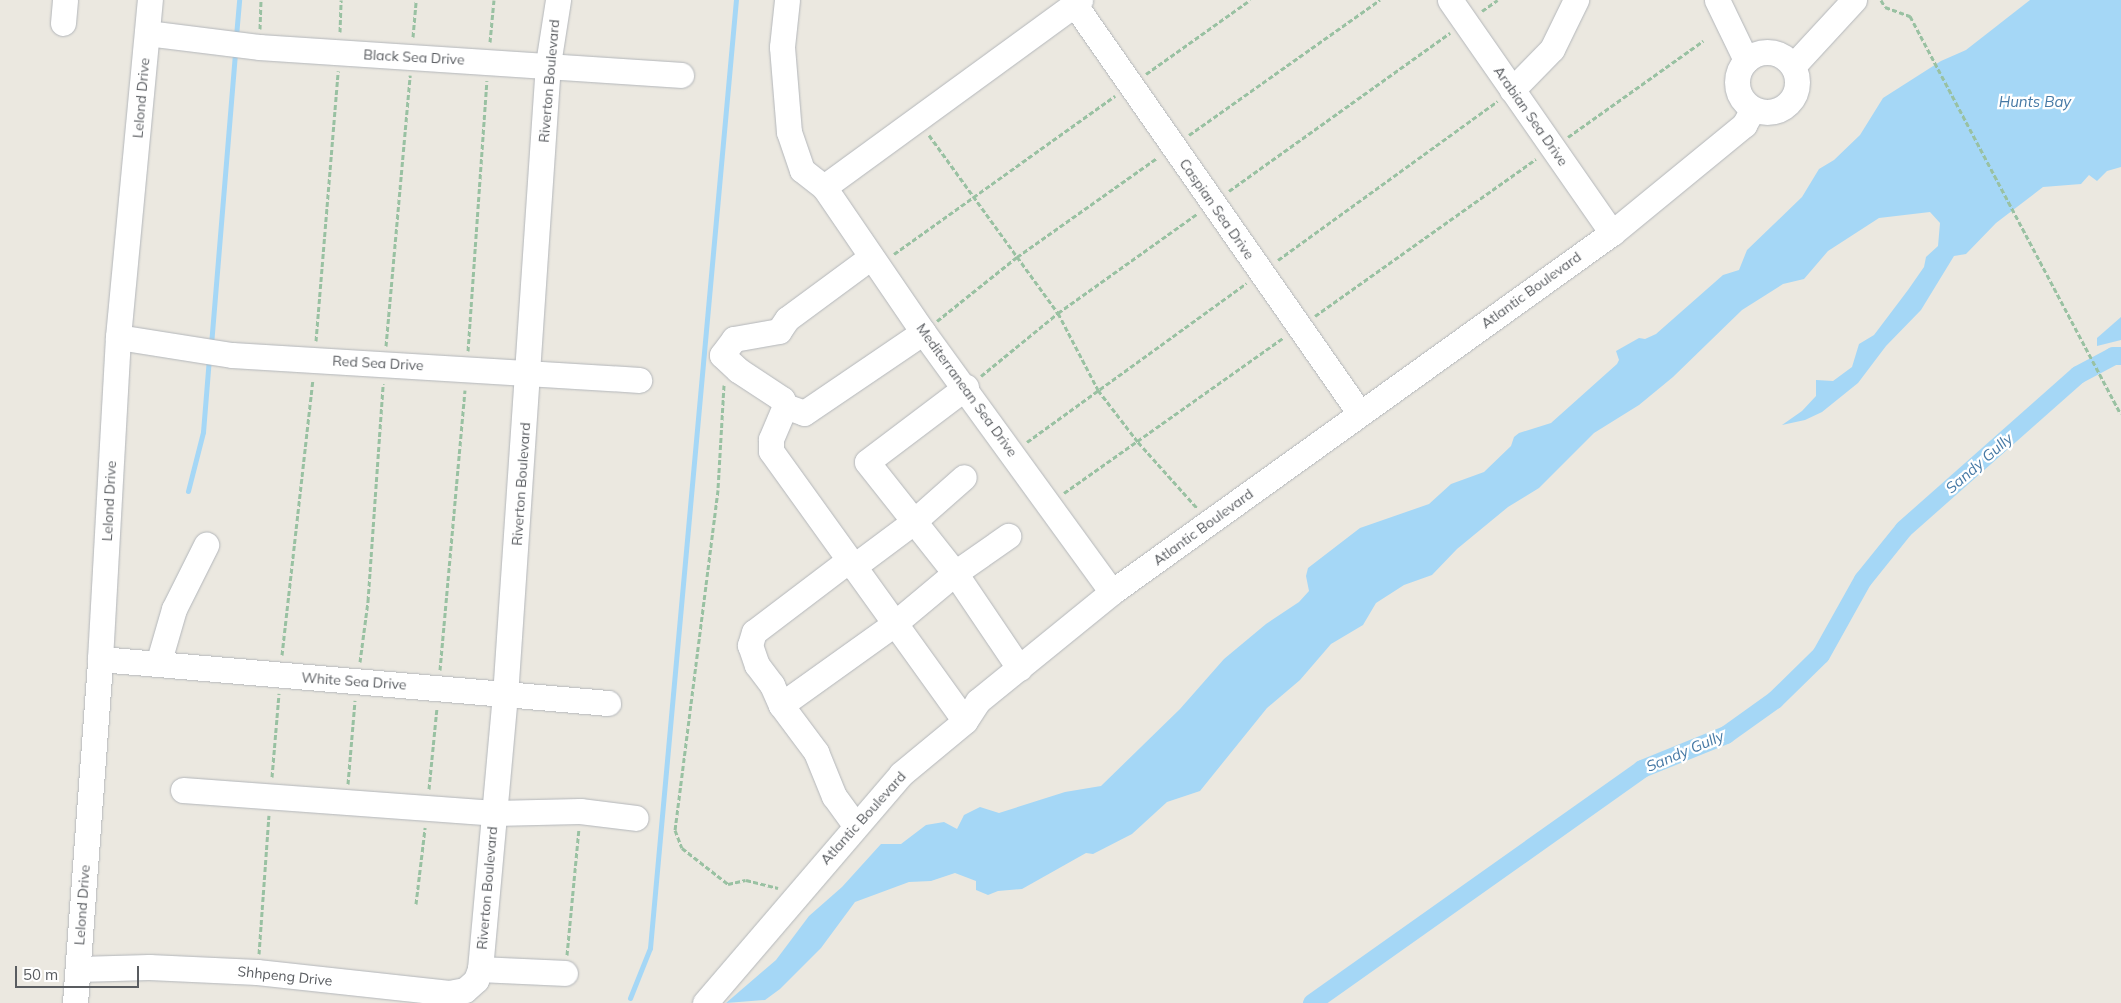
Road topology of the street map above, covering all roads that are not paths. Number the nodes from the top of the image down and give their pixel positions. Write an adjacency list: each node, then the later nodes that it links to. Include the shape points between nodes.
1 (150, 0): 9 (street, Lelond Drive)
2 (558, 0): 11 (street, Riverton Boulevard)
3 (786, 0): 16 (street, Mediterranean Sea Drive, via 782,47 789,132 802,170)
4 (1450, 0): 14 (street, Arabian Sea Drive)
5 (1576, 0): 14 (street, via 1552,49)
6 (1716, 0): 10 (street)
7 (1854, 0): 12 (street)
8 (1077, 2): 16 (street); 25 (street, Caspian Sea Drive, via 1131,85)
9 (147, 33): 11 (street, Black Sea Drive, via 256,47); 20 (street, Lelond Drive)
10 (1746, 60): 12 (street, via 1766,52 1776,53); 15 (street, via 1740,68 1737,86 1746,104)
11 (548, 64): 13 (street, Black Sea Drive); 21 (street, Riverton Boulevard)
12 (1793, 66): 15 (street, via 1796,92 1786,106 1770,112)
13 (681, 75)
14 (1512, 90): 17 (street, Arabian Sea Drive)
15 (1753, 109): 17 (street, Atlantic Boulevard, via 1744,125)
16 (824, 187): 18 (street, Mediterranean Sea Drive)
17 (1612, 233): 25 (street, Atlantic Boulevard)
18 (875, 261): 19 (street, Mediterranean Sea Drive); 24 (street, via 787,319 779,331 734,339 725,348 722,355 725,359 782,399)
19 (923, 332): 23 (street, Mediterranean Sea Drive); 24 (street, via 804,413)
20 (118, 337): 21 (street, Red Sea Drive, via 232,356); 34 (street, Lelond Drive)
21 (529, 373): 22 (street, Red Sea Drive); 37 (street, Riverton Boulevard)
22 (639, 380)
23 (966, 387): 27 (street, via 867,462); 32 (street, Mediterranean Sea Drive)
24 (785, 406): 30 (street, via 771,439 771,451)
25 (1360, 413): 32 (street, Atlantic Boulevard)
26 (964, 477): 27 (street)
27 (912, 523): 30 (street); 31 (street)
28 (1008, 536): 31 (street)
29 (206, 545): 35 (street, via 174,609)
30 (851, 563): 33 (street); 39 (street, via 754,632 750,645 757,665 772,685)
31 (955, 573): 33 (street); 36 (street)
32 (1112, 592): 36 (street, Atlantic Boulevard)
33 (894, 624): 39 (street); 40 (street)
34 (100, 658): 35 (street, White Sea Drive); 45 (street, Lelond Drive)
35 (158, 664): 37 (street, White Sea Drive, via 280,677 439,687)
36 (1019, 668): 40 (street, Atlantic Boulevard, via 978,701)
37 (505, 696): 38 (street, White Sea Drive); 42 (street, Riverton Boulevard)
38 (608, 703)
39 (781, 705): 44 (street, via 816,752 834,796)
40 (965, 722): 44 (street, Atlantic Boulevard, via 901,774)
41 (183, 790): 42 (street)
42 (494, 814): 43 (street, via 580,811); 46 (street, Riverton Boulevard)
43 (636, 818)
44 (855, 825): 49 (street, Atlantic Boulevard)
45 (78, 968): 46 (street, Shhpeng Drive, via 149,967 257,972 449,993 465,990 476,980); 48 (street, Lelond Drive)
46 (480, 969): 47 (street)
47 (565, 973)
48 (75, 1003)
49 (705, 1003)

